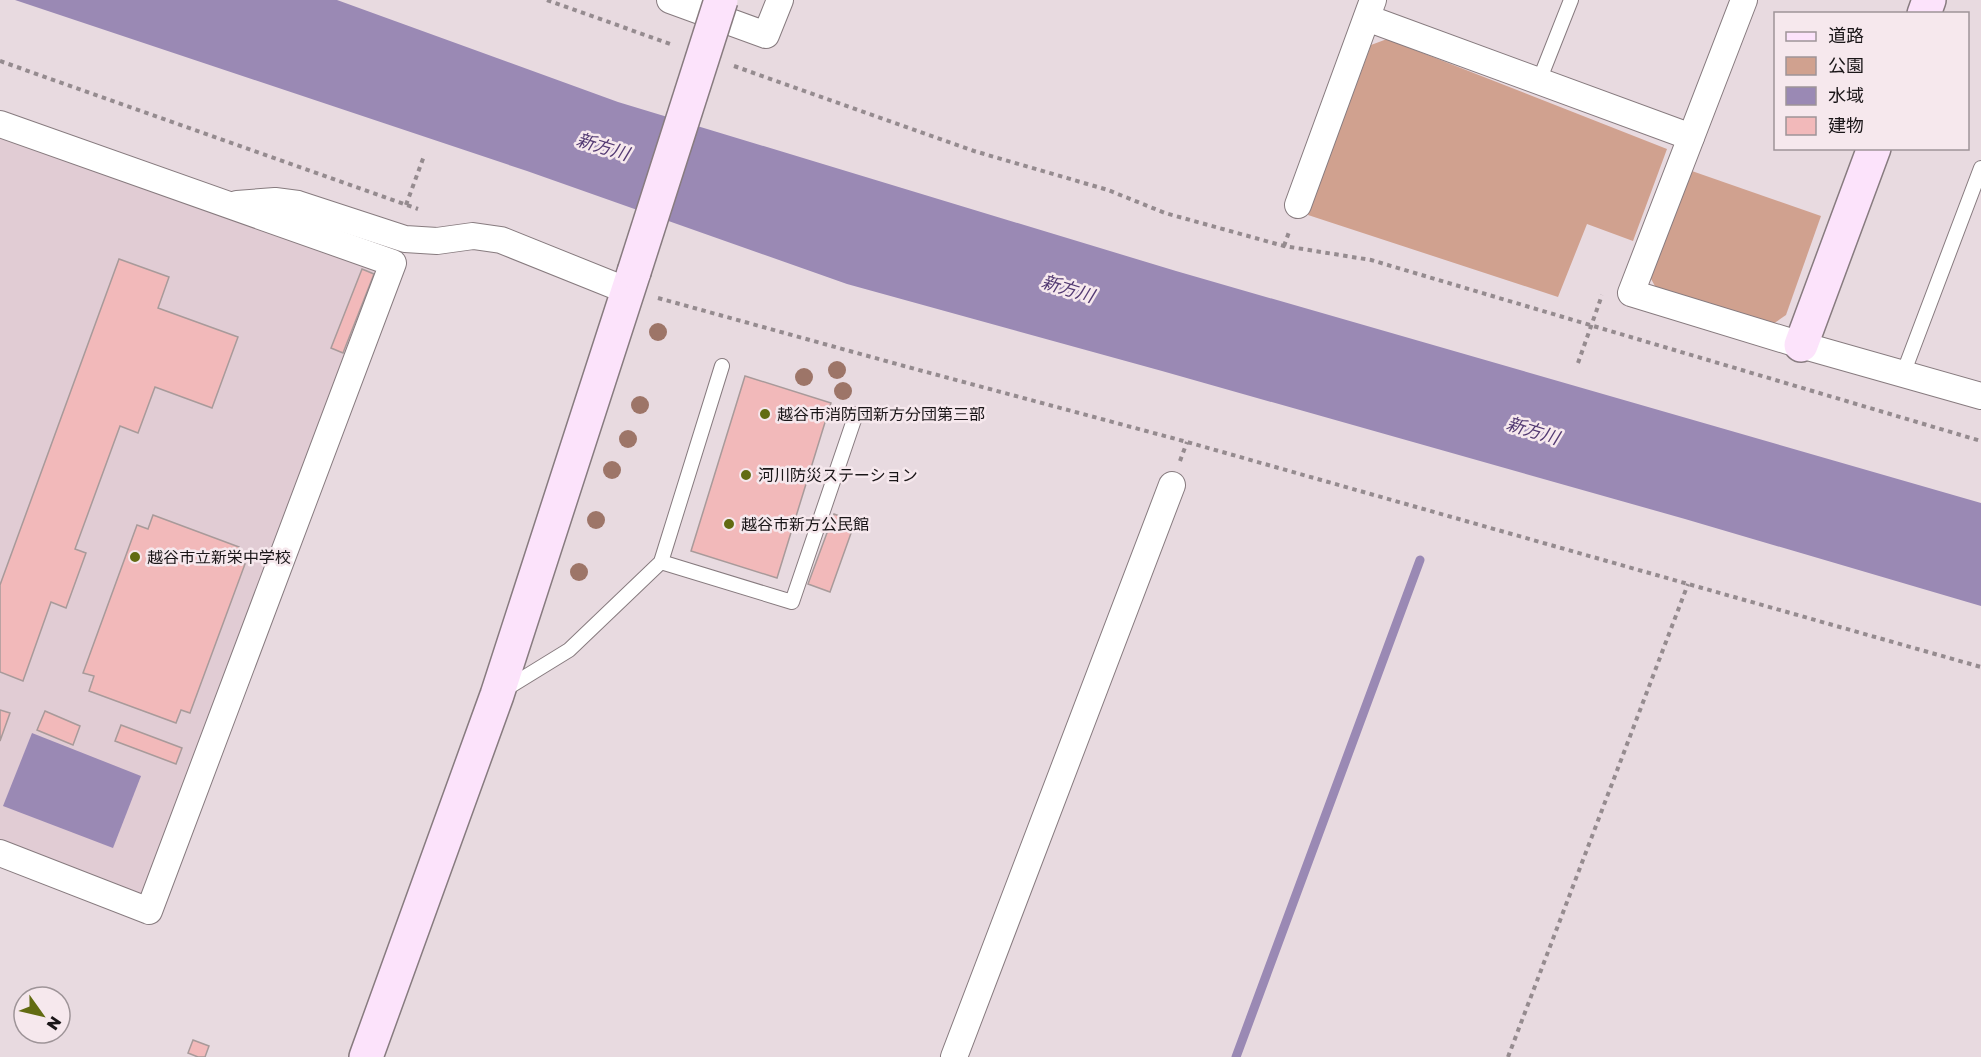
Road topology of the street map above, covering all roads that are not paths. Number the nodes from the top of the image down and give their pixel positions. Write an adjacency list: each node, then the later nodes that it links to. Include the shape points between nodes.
1 (670, 0): 3 (street, via 766,35)
2 (722, 0): 14 (street, bridge)
3 (780, 0)
4 (1571, 0): 7 (lane)
5 (1744, 0): 9 (street)
6 (1370, 9): 7 (street); 13 (street)
7 (1539, 81): 9 (street)
8 (0, 124): 12 (street)
9 (1691, 137): 15 (street, via 1631,293)
10 (1873, 150): 15 (street)
11 (1981, 168): 17 (lane)
12 (226, 204): 14 (street, via 298,204 405,239 437,241 473,236 501,240); 23 (street, via 393,263 149,911)
13 (1298, 206)
14 (632, 281): 22 (street)
15 (1801, 345): 17 (street)
16 (722, 366): 21 (lane)
17 (1903, 374): 18 (street)
18 (1981, 396)
19 (856, 414): 21 (lane, via 792,602)
20 (1172, 485): 25 (street)
21 (661, 562): 22 (lane, via 568,650)
22 (497, 694): 24 (street)
23 (0, 853)
24 (366, 1057)
25 (954, 1057)

